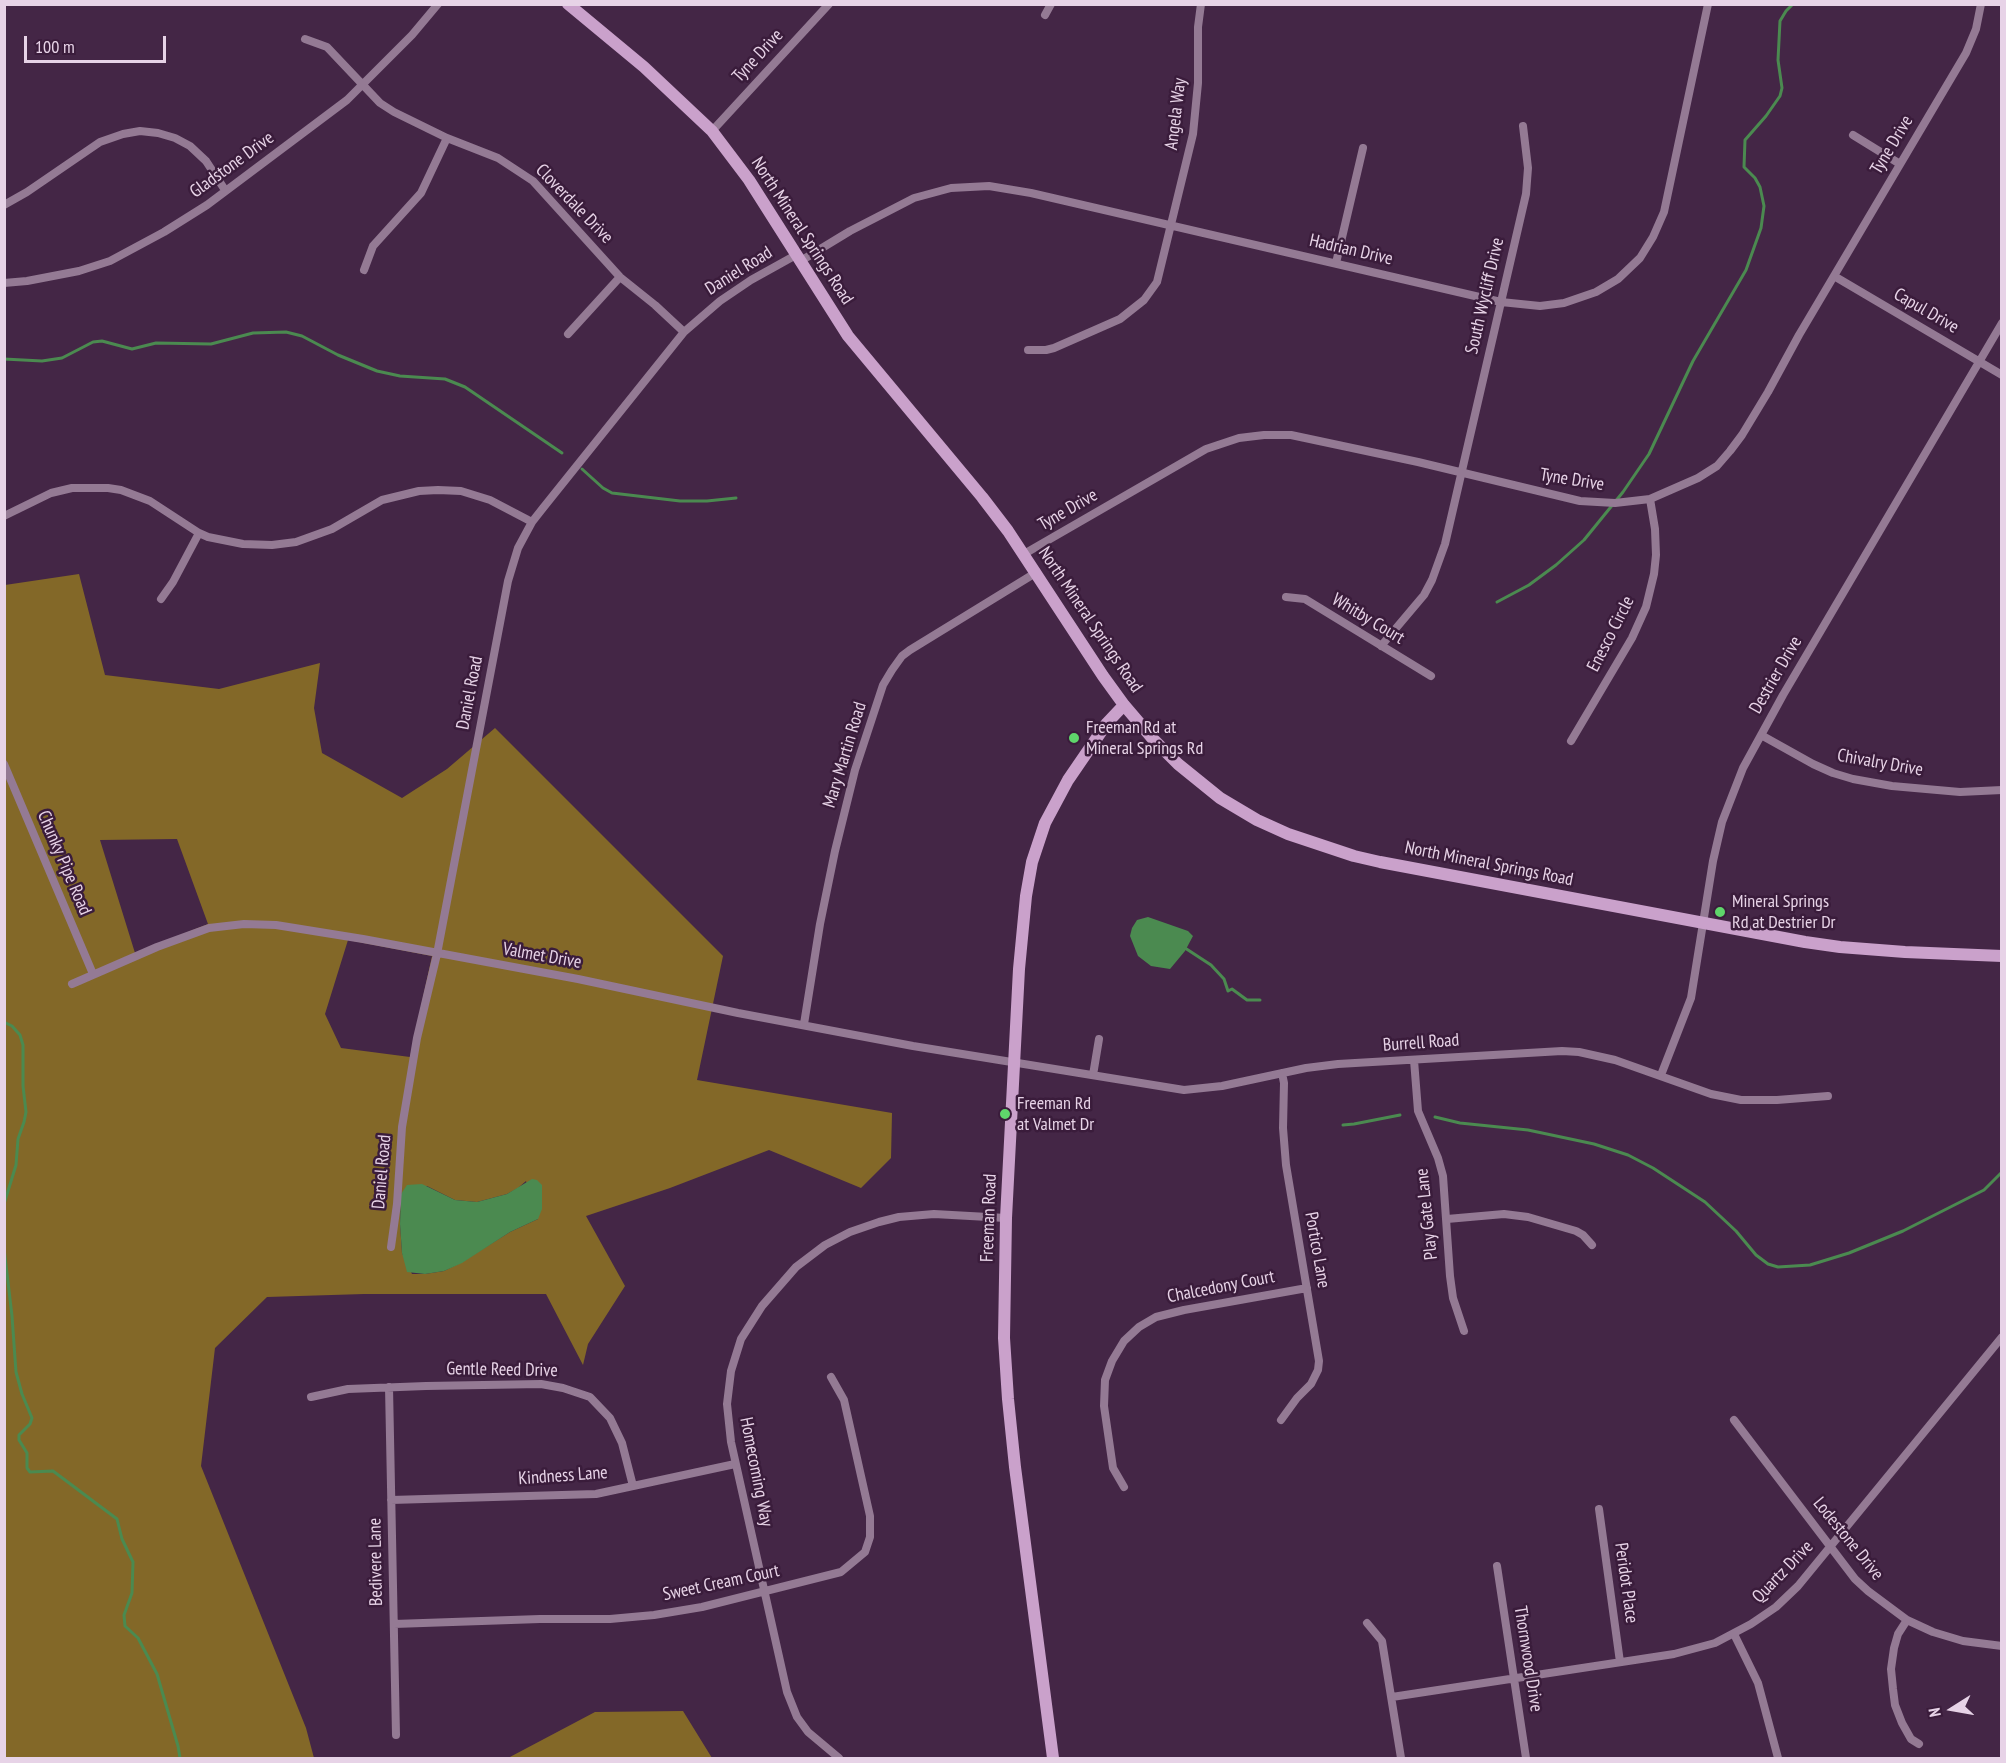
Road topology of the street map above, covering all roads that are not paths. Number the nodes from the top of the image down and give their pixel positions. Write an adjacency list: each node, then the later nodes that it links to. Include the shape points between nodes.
1 (438, 4): 10 (street, Gladstone Drive)
2 (568, 4): 12 (street, North Mineral Springs Road, via 644,67)
3 (829, 4): 12 (street, Tyne Drive)
4 (1051, 4): 8 (street)
5 (1201, 4): 19 (street, Angela Way, via 1196,109)
6 (1708, 4): 26 (street, Hadrian Drive, via 1664,212 1647,248 1618,279 1585,296 1540,306)
7 (1981, 4): 16 (street, Tyne Drive, via 1971,42)
8 (1045, 15)
9 (306, 39): 10 (street, Cloverdale Drive, via 327,47)
10 (363, 85): 14 (street, Cloverdale Drive, via 380,104); 17 (street, Gladstone Drive)
11 (1522, 126): 26 (street, South Wycliff Drive, via 1528,180)
12 (712, 131): 20 (street, North Mineral Springs Road, via 749,180)
13 (1853, 135): 16 (street)
14 (447, 138): 22 (street, via 421,193 373,246); 24 (street, Cloverdale Drive, via 498,158 533,181)
15 (1363, 148): 21 (street)
16 (1900, 164): 23 (street, Tyne Drive)
17 (225, 190): 18 (street, via 206,161 190,146 140,131 100,142); 25 (street, Gladstone Drive, via 164,232 110,261 79,271)
18 (4, 205)
19 (1172, 226): 20 (street, Hadrian Drive, via 1014,190 966,186 914,198); 21 (street, Hadrian Drive); 30 (street, Angela Way, via 1157,282 1132,310 1100,329 1054,348)
20 (798, 258): 28 (street, Daniel Road, via 751,280); 38 (street, North Mineral Springs Road, via 860,351 982,497)
21 (1336, 263): 26 (street, Hadrian Drive)
22 (363, 270)
23 (1834, 276): 31 (street, Capul Drive); 34 (street, Tyne Drive, via 1730,451 1717,466 1698,478)
24 (620, 277): 28 (street, Cloverdale Drive); 29 (street)
25 (4, 283)
26 (1501, 302): 33 (street, South Wycliff Drive)
27 (2001, 323): 31 (street, Destrier Drive)
28 (684, 332): 36 (street, Daniel Road)
29 (568, 334)
30 (1028, 350)
31 (1979, 361): 32 (street, Capul Drive); 45 (street, Destrier Drive)
32 (2001, 375)
33 (1461, 473): 34 (street, Tyne Drive, via 1580,501); 38 (street, Tyne Drive, via 1291,435 1247,437 1206,449); 42 (street, South Wycliff Drive, via 1445,544 1432,580)
34 (1650, 499): 46 (street, Enesco Circle, via 1656,555 1646,607)
35 (4, 516): 37 (street, via 51,493 72,488 108,488 150,501)
36 (531, 522): 37 (street, via 490,500 461,491 438,490 382,500 332,529 296,542 249,544); 50 (street, Daniel Road, via 508,581)
37 (199, 533): 41 (street)
38 (1024, 554): 39 (street, North Mineral Springs Road)
39 (1037, 572): 44 (street, North Mineral Springs Road); 54 (street, Mary Martin Road, via 910,650 884,685 855,770 835,851)
40 (1286, 597): 42 (street, Whitby Court, via 1305,600)
41 (161, 599)
42 (1381, 646): 43 (street, Whitby Court)
43 (1431, 676)
44 (1124, 705): 49 (street, North Mineral Springs Road, via 1178,764 1220,798 1299,838 1380,862); 57 (street, Freeman Road, via 1107,723 1055,800 1038,842 1022,928)
45 (1761, 735): 48 (street, Chivalry Drive, via 1813,765 1853,779 1960,792); 49 (street, Destrier Drive, via 1722,822)
46 (1571, 741)
47 (4, 764): 52 (street, Chunky Pipe Road)
48 (2001, 790)
49 (1704, 923): 51 (street, North Mineral Springs Road, via 1840,947); 59 (street, Destrier Drive, via 1690,998)
50 (437, 954): 52 (street, Valmet Drive, via 297,927 231,924 195,932); 54 (street, Valmet Drive); 65 (street, Daniel Road, via 402,1127)
51 (2001, 956)
52 (93, 974): 53 (street, Valmet Drive)
53 (72, 984)
54 (804, 1024): 57 (street, Valmet Drive)
55 (1099, 1039): 60 (street)
56 (1414, 1060): 58 (street, Burrell Road, via 1338,1064); 59 (street, Burrell Road, via 1580,1052); 63 (street, Play Gate Lane, via 1418,1111 1443,1176)
57 (1014, 1062): 60 (street, Burrell Road); 62 (street, Freeman Road)
58 (1282, 1073): 60 (street, Burrell Road, via 1184,1090); 66 (street, Portico Lane, via 1286,1165)
59 (1661, 1075): 61 (street, Burrell Road, via 1711,1094 1741,1100)
60 (1093, 1076)
61 (1828, 1096)
62 (1006, 1218): 74 (street, Homecoming Way, via 934,1214 889,1220 850,1232 796,1267 762,1306 741,1339 731,1371 728,1404); 93 (street, Freeman Road, via 1004,1338 1008,1399)
63 (1447, 1219): 64 (street, via 1504,1214 1528,1217 1576,1231); 67 (street, Play Gate Lane, via 1453,1298)
64 (1592, 1245)
65 (391, 1247)
66 (1307, 1288): 72 (street, Portico Lane, via 1318,1370); 76 (street, Chalcedony Court, via 1156,1317 1124,1341 1105,1380 1104,1406 1113,1468)
67 (1464, 1331)
68 (2001, 1336): 79 (street, Quartz Drive)
69 (831, 1377): 81 (street, Sweet Cream Court, via 844,1400 866,1492 870,1537 865,1552 842,1572)
70 (389, 1387): 71 (street, Gentle Reed Drive); 75 (street, Gentle Reed Drive, via 541,1384 590,1397 610,1418 622,1443); 77 (street, Bedivere Lane)
71 (311, 1396)
72 (1281, 1420)
73 (1734, 1420): 79 (street, Lodestone Drive)
74 (735, 1464): 75 (street, Kindness Lane); 81 (street, Homecoming Way)
75 (633, 1486): 77 (street, Kindness Lane, via 596,1494)
76 (1124, 1486)
77 (391, 1500): 84 (street, Bedivere Lane)
78 (1599, 1509): 87 (street, Peridot Place)
79 (1831, 1546): 82 (street, Lodestone Drive, via 1855,1579); 85 (street, Quartz Drive, via 1781,1602)
80 (1497, 1566): 88 (street, Thornwood Drive)
81 (764, 1591): 84 (street, Sweet Cream Court, via 702,1607 610,1619); 92 (street, Homecoming Way, via 787,1692 797,1717 819,1743)
82 (1907, 1620): 86 (street, Lodestone Drive, via 1946,1636); 91 (street, via 1898,1634 1891,1669 1895,1705 1911,1739)
83 (1367, 1623): 89 (street, via 1382,1641)
84 (394, 1624): 90 (street, Bedivere Lane)
85 (1734, 1634): 87 (street, Quartz Drive, via 1689,1651); 96 (street, via 1758,1683)
86 (2001, 1646)
87 (1620, 1662): 88 (street, Quartz Drive)
88 (1514, 1678): 89 (street, Quartz Drive); 95 (street, Thornwood Drive)
89 (1392, 1697): 94 (street)
90 (396, 1735)
91 (1919, 1744)
92 (839, 1758)
93 (1053, 1758)
94 (1401, 1758)
95 (1526, 1758)
96 (1778, 1758)

